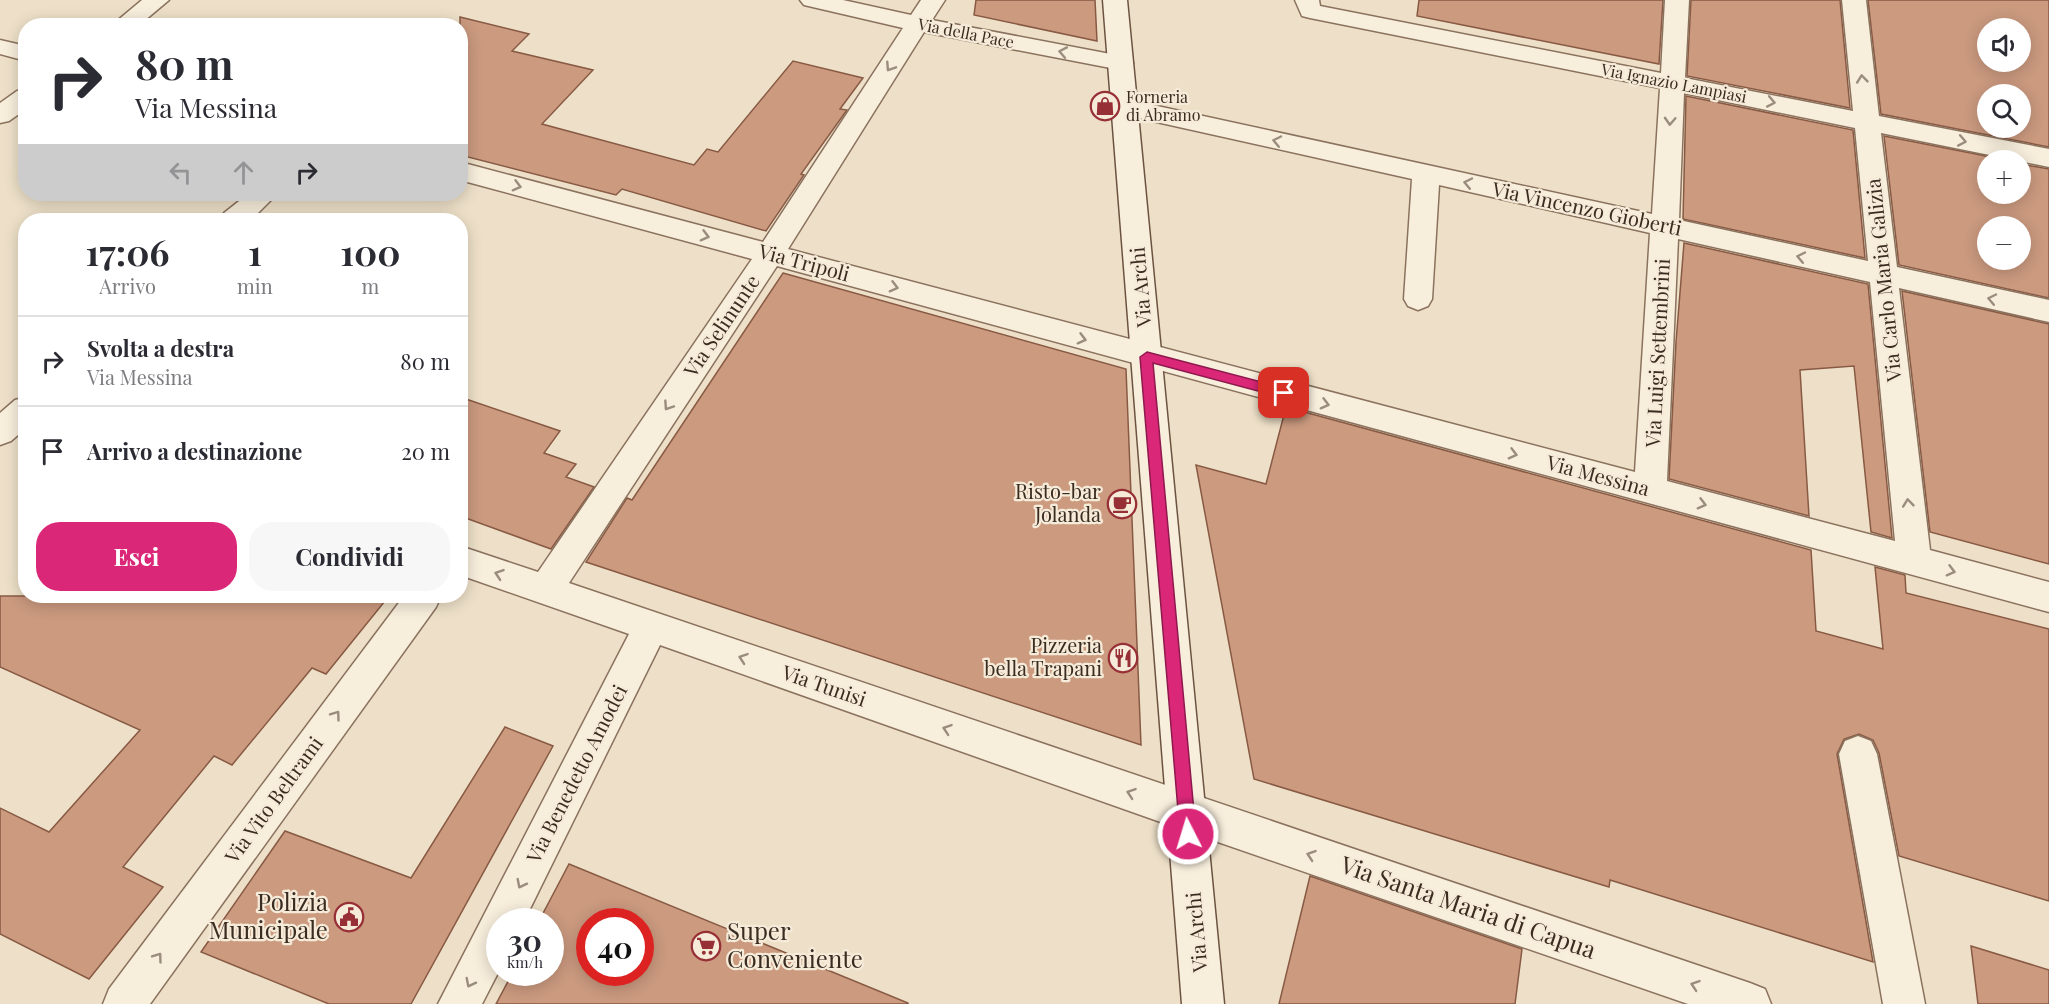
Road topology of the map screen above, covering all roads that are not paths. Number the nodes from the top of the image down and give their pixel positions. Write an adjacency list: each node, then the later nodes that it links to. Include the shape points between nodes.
1 (157, 0): 8 (street)
2 (812, 0): 7 (street, Via della Pace)
3 (1115, 0): 11 (street, Via Archi)
4 (1677, 0): 12 (street, Via Luigi Settembrini)
5 (1854, 0): 16 (street, Via Carlo Maria Galizia, one-way to 5)
6 (1309, 6): 12 (street, Via Ignazio Lampiasi)
7 (925, 12): 11 (street, Via della Pace, one-way to 7); 23 (street, Via Selinunte, one-way to 23)
8 (133, 18)
9 (0, 47): 10 (street)
10 (18, 52)
11 (1121, 63): 14 (street, Via Archi)
12 (1672, 82): 16 (street, Via Ignazio Lampiasi, one-way to 16); 22 (street, Via Luigi Settembrini, one-way to 22)
13 (18, 103): 15 (street)
14 (1125, 107): 19 (street, Via Vincenzo Gioberti, one-way to 14); 27 (street, Via Archi)
15 (0, 115)
16 (1867, 122): 17 (street, Via Ignazio Lampiasi, one-way to 17); 24 (street, Via Carlo Maria Galizia)
17 (2049, 158)
18 (468, 173): 23 (street, Via Tripoli, one-way to 23)
19 (1426, 174): 22 (street, Via Vincenzo Gioberti, one-way to 19); 25 (street)
20 (256, 201): 21 (street)
21 (242, 213)
22 (1664, 226): 24 (street, Via Vincenzo Gioberti, one-way to 22); 30 (street, Via Luigi Settembrini)
23 (770, 254): 27 (street, Via Tripoli, one-way to 27); 33 (street, Via Selinunte, one-way to 33)
24 (1883, 275): 26 (street, Via Vincenzo Gioberti, one-way to 24); 31 (street, Via Carlo Maria Galizia, one-way to 24)
25 (1418, 299)
26 (2049, 311)
27 (1147, 357): 30 (street, Via Messina, one-way to 30); 38 (street, Via Archi)
28 (18, 409): 29 (street)
29 (0, 432)
30 (1650, 490): 31 (street, Via Messina, one-way to 31)
31 (1914, 561): 34 (street, Via Messina, one-way to 34)
32 (468, 563): 33 (street, Via Tunisi, one-way to 32)
33 (546, 590): 36 (street, Via Tunisi)
34 (2049, 597)
35 (419, 603): 41 (street, Via Vito Beltrami, one-way to 35)
36 (652, 626): 38 (street, Via Tunisi, one-way to 36); 39 (street, Via Benedetto Amodei, one-way to 39)
37 (1858, 754): 45 (street)
38 (1186, 812): 43 (street, Via Archi); 44 (street, Via Santa Maria di Capua, one-way to 38)
39 (509, 908)
40 (486, 953): 42 (street, one-way to 42)
41 (124, 1004)
42 (459, 1004)
43 (1203, 1004)
44 (1750, 1004)
45 (1904, 1004)

